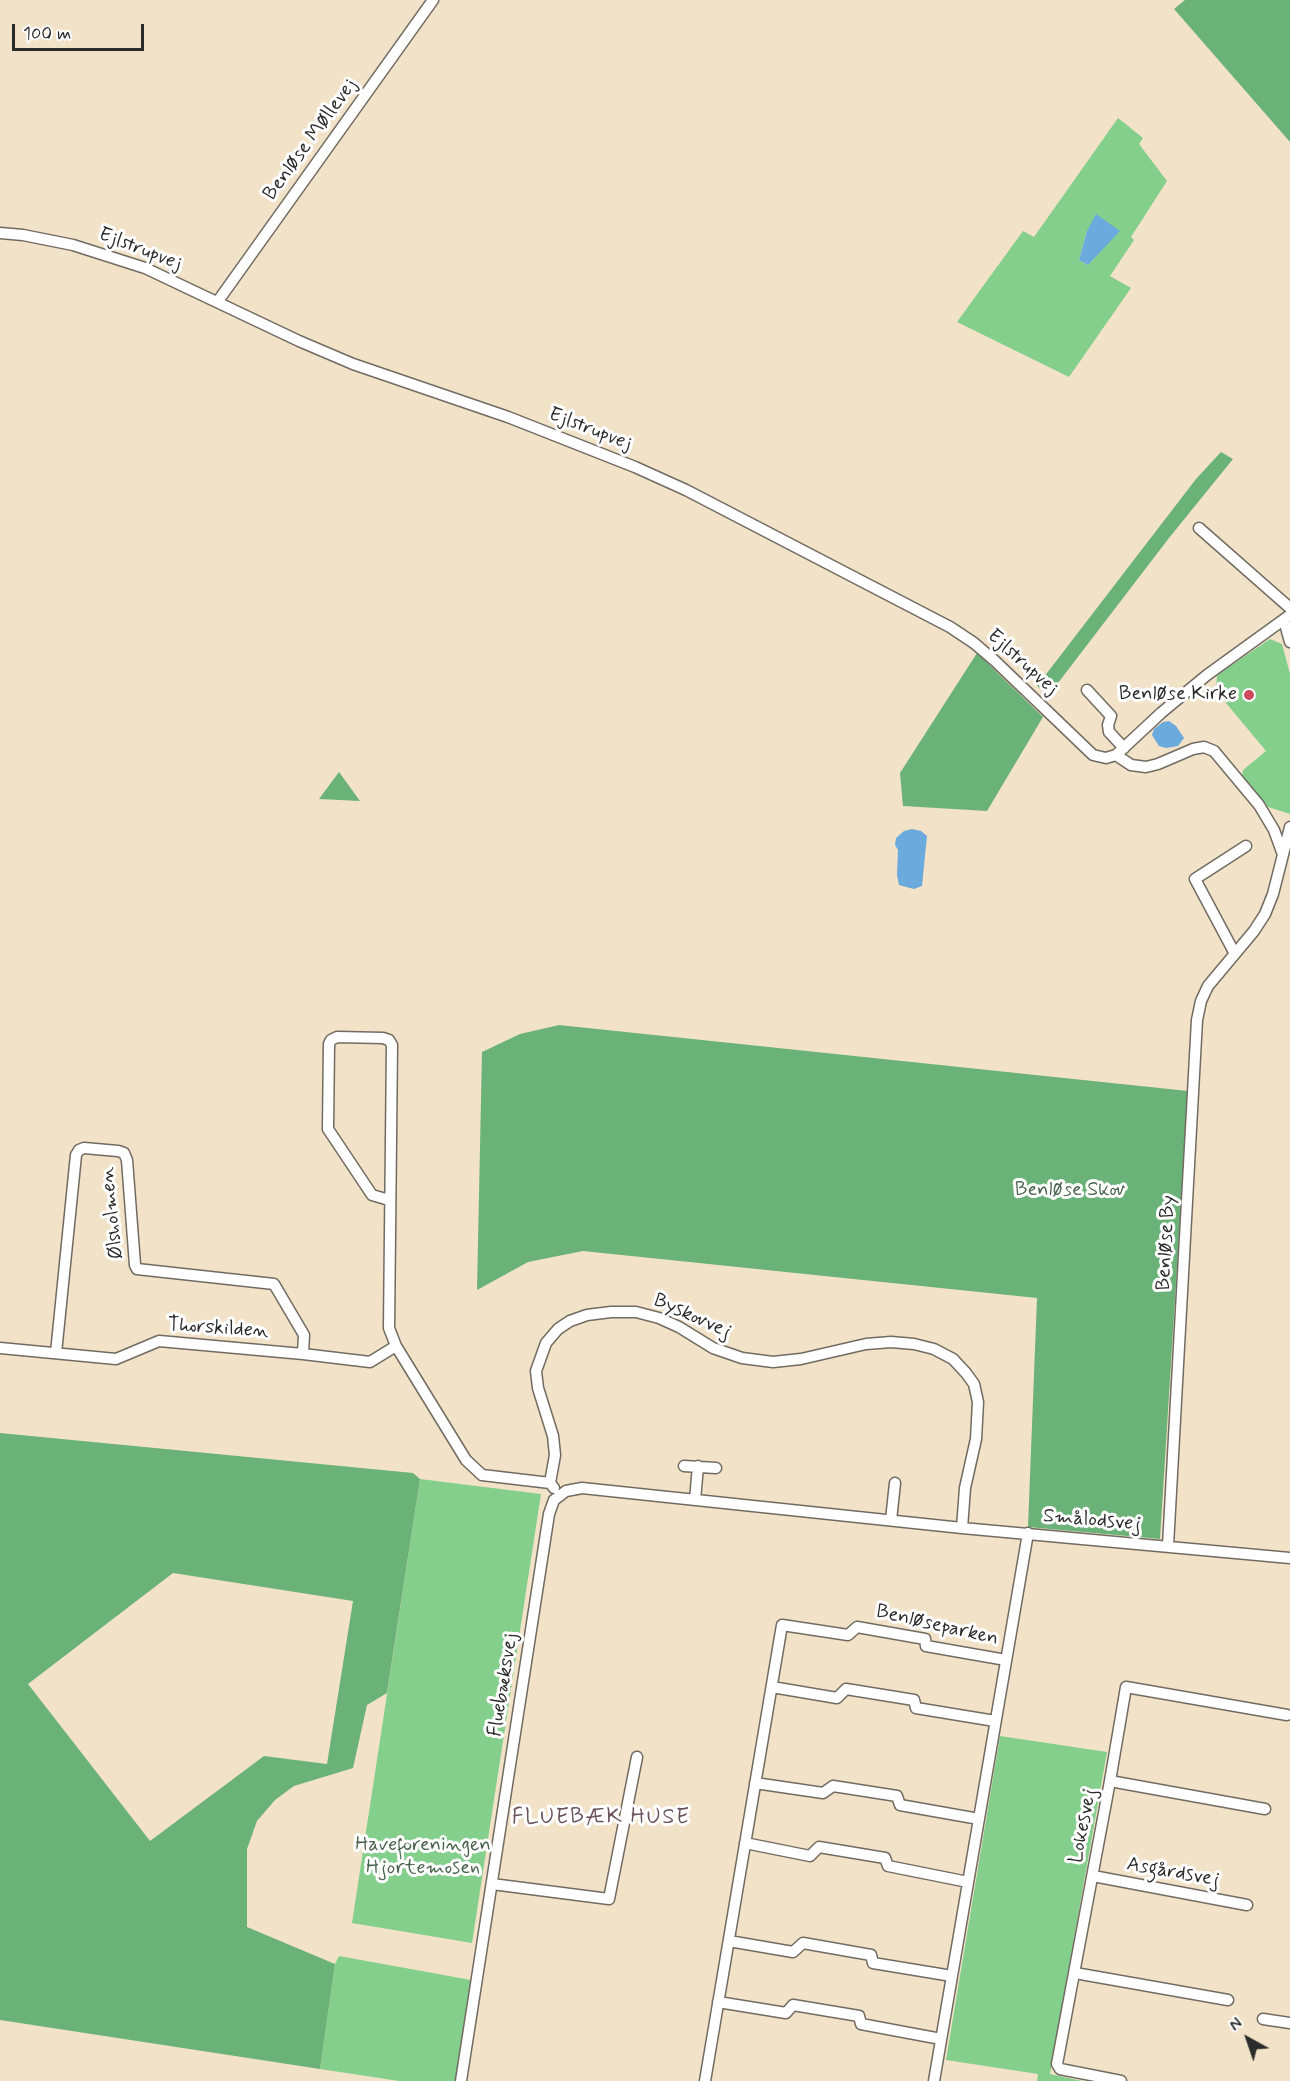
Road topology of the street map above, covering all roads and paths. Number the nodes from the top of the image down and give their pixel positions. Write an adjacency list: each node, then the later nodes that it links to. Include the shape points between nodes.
1 (433, 0): 3 (street, Benløse Møllevej)
2 (0, 233): 3 (street, Ejlstrupvej, via 101,253)
3 (218, 301): 9 (street, Ejlstrupvej, via 353,364 519,422 686,490 950,627 995,661 1093,755 1106,758)
4 (1199, 528): 5 (street)
5 (1290, 608)
6 (1287, 617): 7 (street); 9 (street, via 1180,697)
7 (1290, 642)
8 (1087, 690): 9 (street, via 1112,716 1109,732)
9 (1120, 751): 11 (street, via 1131,765 1146,766 1193,749 1204,747 1214,751)
10 (1289, 828): 11 (street, Benløse By); 13 (street, Benløse By)
11 (1274, 830): 13 (street)
12 (1246, 846): 14 (street, via 1195,879)
13 (1282, 852): 14 (street, Benløse By, via 1265,914)
14 (1235, 954): 30 (street, Benløse By, via 1208,986 1197,1020)
15 (389, 1200): 15 (street, via 392,1044 382,1038 337,1037 329,1044 328,1129 372,1195); 16 (street, via 389,1328)
16 (396, 1346): 19 (street, Thorskilden, via 370,1362); 24 (street, via 466,1460 482,1474)
17 (0, 1348): 18 (street, Thorskilden)
18 (56, 1353): 19 (street, Thorskilden, via 116,1359 159,1341); 19 (street, Ølsholmen, via 76,1155 84,1148 124,1153 137,1269 274,1284 304,1335)
19 (303, 1354)
20 (684, 1466): 21 (street)
21 (698, 1466): 22 (street); 26 (street)
22 (716, 1468)
23 (895, 1482): 27 (street)
24 (550, 1483): 25 (street); 28 (street, Byskovvej, via 555,1455 553,1436 536,1371 546,1343 558,1329 587,1315 636,1312 659,1318 713,1348 742,1358 792,1360 891,1342 934,1349 953,1359 974,1384 978,1402 976,1439 964,1488)
25 (560, 1495): 26 (street, Smålodsvej, via 582,1488); 44 (street, Fluebæksvej, via 549,1514)
26 (694, 1500): 27 (street, Smålodsvej)
27 (891, 1520): 28 (street, Smålodsvej)
28 (962, 1528): 29 (street, Smålodsvej)
29 (1028, 1533): 30 (street, Smålodsvej); 32 (street, Benløseparken)
30 (1168, 1546): 31 (street, Smålodsvej)
31 (1290, 1558)
32 (1006, 1660): 33 (street, Benløseparken, via 926,1646 925,1638 857,1627 848,1635 782,1625); 35 (street, Benløseparken)
33 (772, 1688): 35 (street, via 837,1698 846,1689 914,1700 916,1708); 38 (street, Benløseparken)
34 (1287, 1715): 37 (street, Lokesvej, via 1126,1687)
35 (995, 1721): 40 (street, Benløseparken)
36 (637, 1757): 44 (street, via 609,1899)
37 (1110, 1781): 39 (street); 42 (street, Lokesvej)
38 (755, 1783): 40 (street, via 823,1793 833,1786 897,1796 900,1805); 41 (street, Benløseparken)
39 (1265, 1809)
40 (979, 1819): 43 (street, Benløseparken)
41 (745, 1843): 43 (street, via 810,1856 819,1847 885,1858 888,1866); 46 (street, Benløseparken)
42 (1092, 1876): 45 (street, Asgårdsvej); 47 (street, Lokesvej)
43 (968, 1882): 48 (street, Benløseparken)
44 (492, 1884): 54 (street, Fluebæksvej)
45 (1247, 1905)
46 (729, 1941): 48 (street, via 793,1952 803,1943 871,1955 873,1963); 50 (street, Benløseparken)
47 (1075, 1973): 49 (street); 57 (street, Lokesvej, via 1057,2067)
48 (952, 1976): 53 (street, Benløseparken)
49 (1228, 2000)
50 (718, 2002): 53 (street, via 786,2013 793,2005 859,2016 861,2024); 55 (street, Benløseparken)
51 (1263, 2019): 52 (street)
52 (1290, 2023)
53 (941, 2039): 56 (street, Benløseparken)
54 (460, 2081)
55 (705, 2081)
56 (934, 2081)
57 (1121, 2081)

